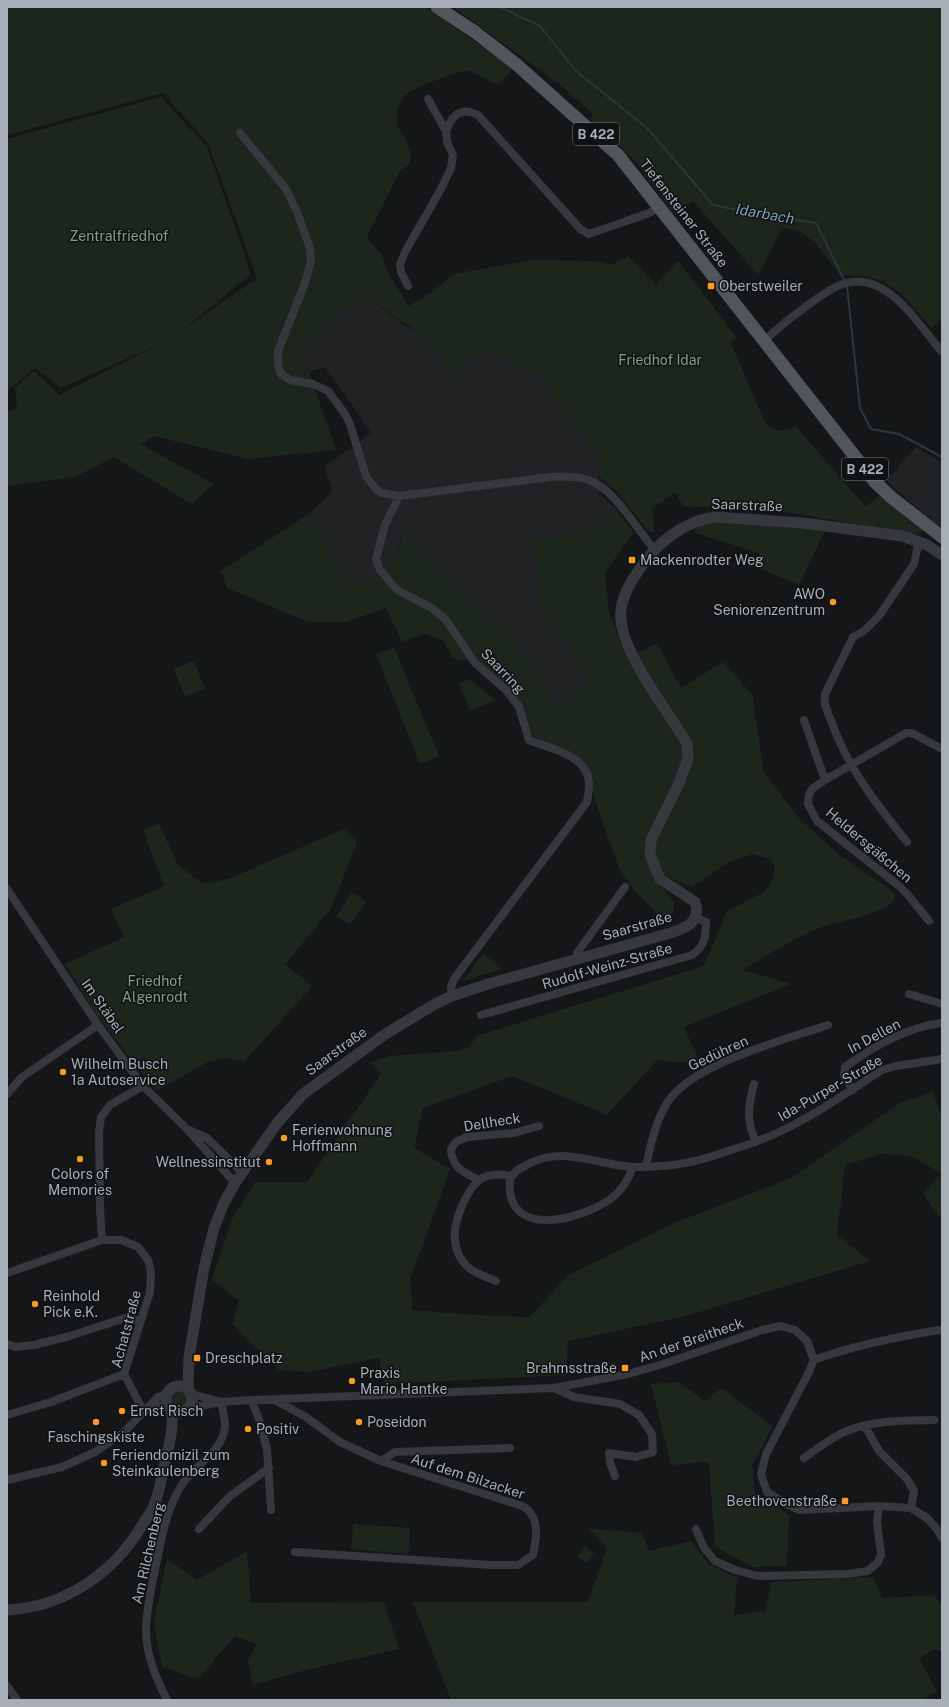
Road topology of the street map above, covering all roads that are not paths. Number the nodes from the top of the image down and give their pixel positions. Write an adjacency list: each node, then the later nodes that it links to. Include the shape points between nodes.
1 (437, 7): 5 (main road, Tiefensteiner Straße / B 422, via 516,64 600,137)
2 (428, 99): 3 (street)
3 (446, 131): 5 (street, via 449,122 460,112 468,111 478,115 575,224 589,234); 6 (street, via 447,142 453,155 451,168 400,265)
4 (240, 133): 9 (street, via 286,189 310,248 311,261 305,283 278,351 281,374 290,380 313,384 328,391 350,424 366,476 371,484 382,493)
5 (660, 207): 7 (main road, Tiefensteiner Straße / B 422)
6 (408, 286)
7 (764, 340): 8 (street, via 830,288 850,282 866,282 895,298); 10 (main road, Tiefensteiner Straße / B 422, via 875,482)
8 (942, 352)
9 (400, 496): 12 (street, via 551,477 584,478 609,493); 25 (street, Saarring, via 385,525 376,559 380,570 397,590 432,608 446,620 474,663 506,690 519,707 529,740 573,758 583,766 589,783 587,802 454,979 451,987)
10 (942, 537)
11 (920, 542): 12 (street, Saarstraße, via 902,536 854,529 715,516 693,522); 13 (street, Saarstraße); 16 (street, via 914,564 879,616 864,631 853,637 825,694 824,702)
12 (655, 550): 21 (street, Saarstraße, via 624,595 620,611 621,625 638,667 687,744 688,759 651,840 650,855 660,879 695,902)
13 (942, 555)
14 (804, 720): 17 (street)
15 (942, 749): 16 (street, Heldersgäßchen, via 912,734 906,734)
16 (851, 765): 17 (street, Heldersgäßchen); 18 (street, via 872,798)
17 (824, 780): 22 (street, Heldersgäßchen, via 812,789 809,795 808,804 817,821 898,885)
18 (908, 842)
19 (625, 887): 23 (street, via 576,953)
20 (7, 889): 30 (street, Im Stäbel)
21 (696, 918): 23 (street, Saarstraße, via 681,930); 27 (street, Rudolf-Weinz-Straße, via 706,922 706,934 704,943 692,955)
22 (930, 921)
23 (577, 959): 25 (street, Saarstraße)
24 (909, 994): 26 (street)
25 (452, 996): 41 (street, Saarstraße, via 384,1035 303,1094 278,1122)
26 (942, 1004)
27 (481, 1015)
28 (942, 1023): 34 (street, In Dellen, via 905,1032 854,1060 845,1067 844,1076)
29 (828, 1024): 39 (street, Gedühren, via 737,1056 685,1082 669,1100 658,1122)
30 (98, 1025): 33 (street, Im Stäbel); 35 (street, via 22,1077)
31 (942, 1059): 34 (street, Ida-Purper-Straße, via 882,1070)
32 (754, 1084): 38 (street, via 749,1103 749,1122)
33 (144, 1086): 37 (street, Im Stäbel); 45 (street, via 110,1105 101,1117 99,1132)
34 (853, 1090): 38 (street, Ida-Purper-Straße, via 805,1119)
35 (7, 1094)
36 (539, 1126): 43 (street, Dellheck, via 514,1133 467,1137 456,1142 450,1149 452,1160 460,1170)
37 (187, 1129): 41 (street, Im Stäbel, via 207,1138); 44 (street, Im Stäbel)
38 (756, 1142): 39 (street, Ida-Purper-Straße, via 698,1162)
39 (646, 1166): 40 (street, Ida-Purper-Straße)
40 (633, 1167): 42 (street, Ida-Purper-Straße, via 583,1157 554,1155 530,1162); 42 (street, via 623,1187 605,1203 587,1211 548,1220 528,1218 515,1207 510,1192)
41 (242, 1172): 44 (street, Saarstraße)
42 (511, 1176): 43 (street, via 495,1174)
43 (479, 1180): 47 (street, via 460,1211 455,1243 458,1254 469,1268)
44 (235, 1183): 54 (street, Saarstraße, via 224,1203 207,1252)
45 (102, 1240): 46 (street, Achatstraße); 48 (street, Achatstraße, via 121,1240 138,1247 148,1260 151,1273 150,1292)
46 (7, 1273)
47 (496, 1281)
48 (141, 1321): 50 (street, via 125,1318 34,1345 15,1347); 52 (street, Achatstraße)
49 (942, 1331): 51 (street, via 867,1343)
50 (7, 1344)
51 (814, 1360): 53 (street, An der Breitheck, via 807,1341 795,1330 780,1326 628,1374); 71 (street, via 766,1454 760,1474 767,1492 800,1510)
52 (124, 1374): 60 (street, Achatstraße); 61 (street, via 51,1402)
53 (554, 1388): 55 (street, An der Breitheck); 69 (street, via 574,1397 620,1404 639,1415 652,1434 653,1452 636,1457 609,1453)
54 (185, 1390): 57 (street, An der Breitheck); 58 (street, via 170,1389); 59 (street, via 193,1401)
55 (272, 1399): 56 (street, An der Breitheck); 67 (street, Auf dem Bilzacker, via 306,1417 340,1442)
56 (251, 1400): 57 (street, An der Breitheck); 68 (street, via 267,1449)
57 (221, 1402): 59 (street, An der Breitheck); 81 (street, Am Rilchenberg, via 225,1426 222,1439 181,1485 173,1501 147,1610 149,1654 157,1681)
58 (168, 1403): 59 (street, via 177,1413); 60 (street, via 158,1397); 64 (street)
59 (187, 1410): 64 (street, via 179,1417)
60 (144, 1412): 70 (street, via 123,1434 95,1452 62,1467)
61 (7, 1415)
62 (934, 1420): 63 (street, via 887,1422)
63 (865, 1426): 66 (street, via 848,1431); 72 (street, via 879,1451 907,1479 914,1491)
64 (171, 1438): 78 (street, via 153,1508 135,1538 115,1562 93,1581 69,1594 42,1605)
65 (510, 1448): 67 (street, via 395,1452)
66 (804, 1458)
67 (381, 1461): 77 (street, Auf dem Bilzacker, via 528,1510 535,1521 537,1538 533,1555 518,1565 491,1565)
68 (269, 1468): 73 (street); 74 (street, via 229,1497)
69 (615, 1476)
70 (7, 1480)
71 (879, 1506): 72 (street); 75 (street, via 877,1521 881,1555 878,1562 868,1571 854,1573 758,1576 735,1570 715,1561 704,1548)
72 (911, 1508): 76 (street, via 927,1518)
73 (271, 1510)
74 (199, 1529)
75 (696, 1529)
76 (942, 1538)
77 (295, 1552)
78 (7, 1610)
79 (7, 1686): 80 (street)
80 (17, 1700)
81 (167, 1700)

